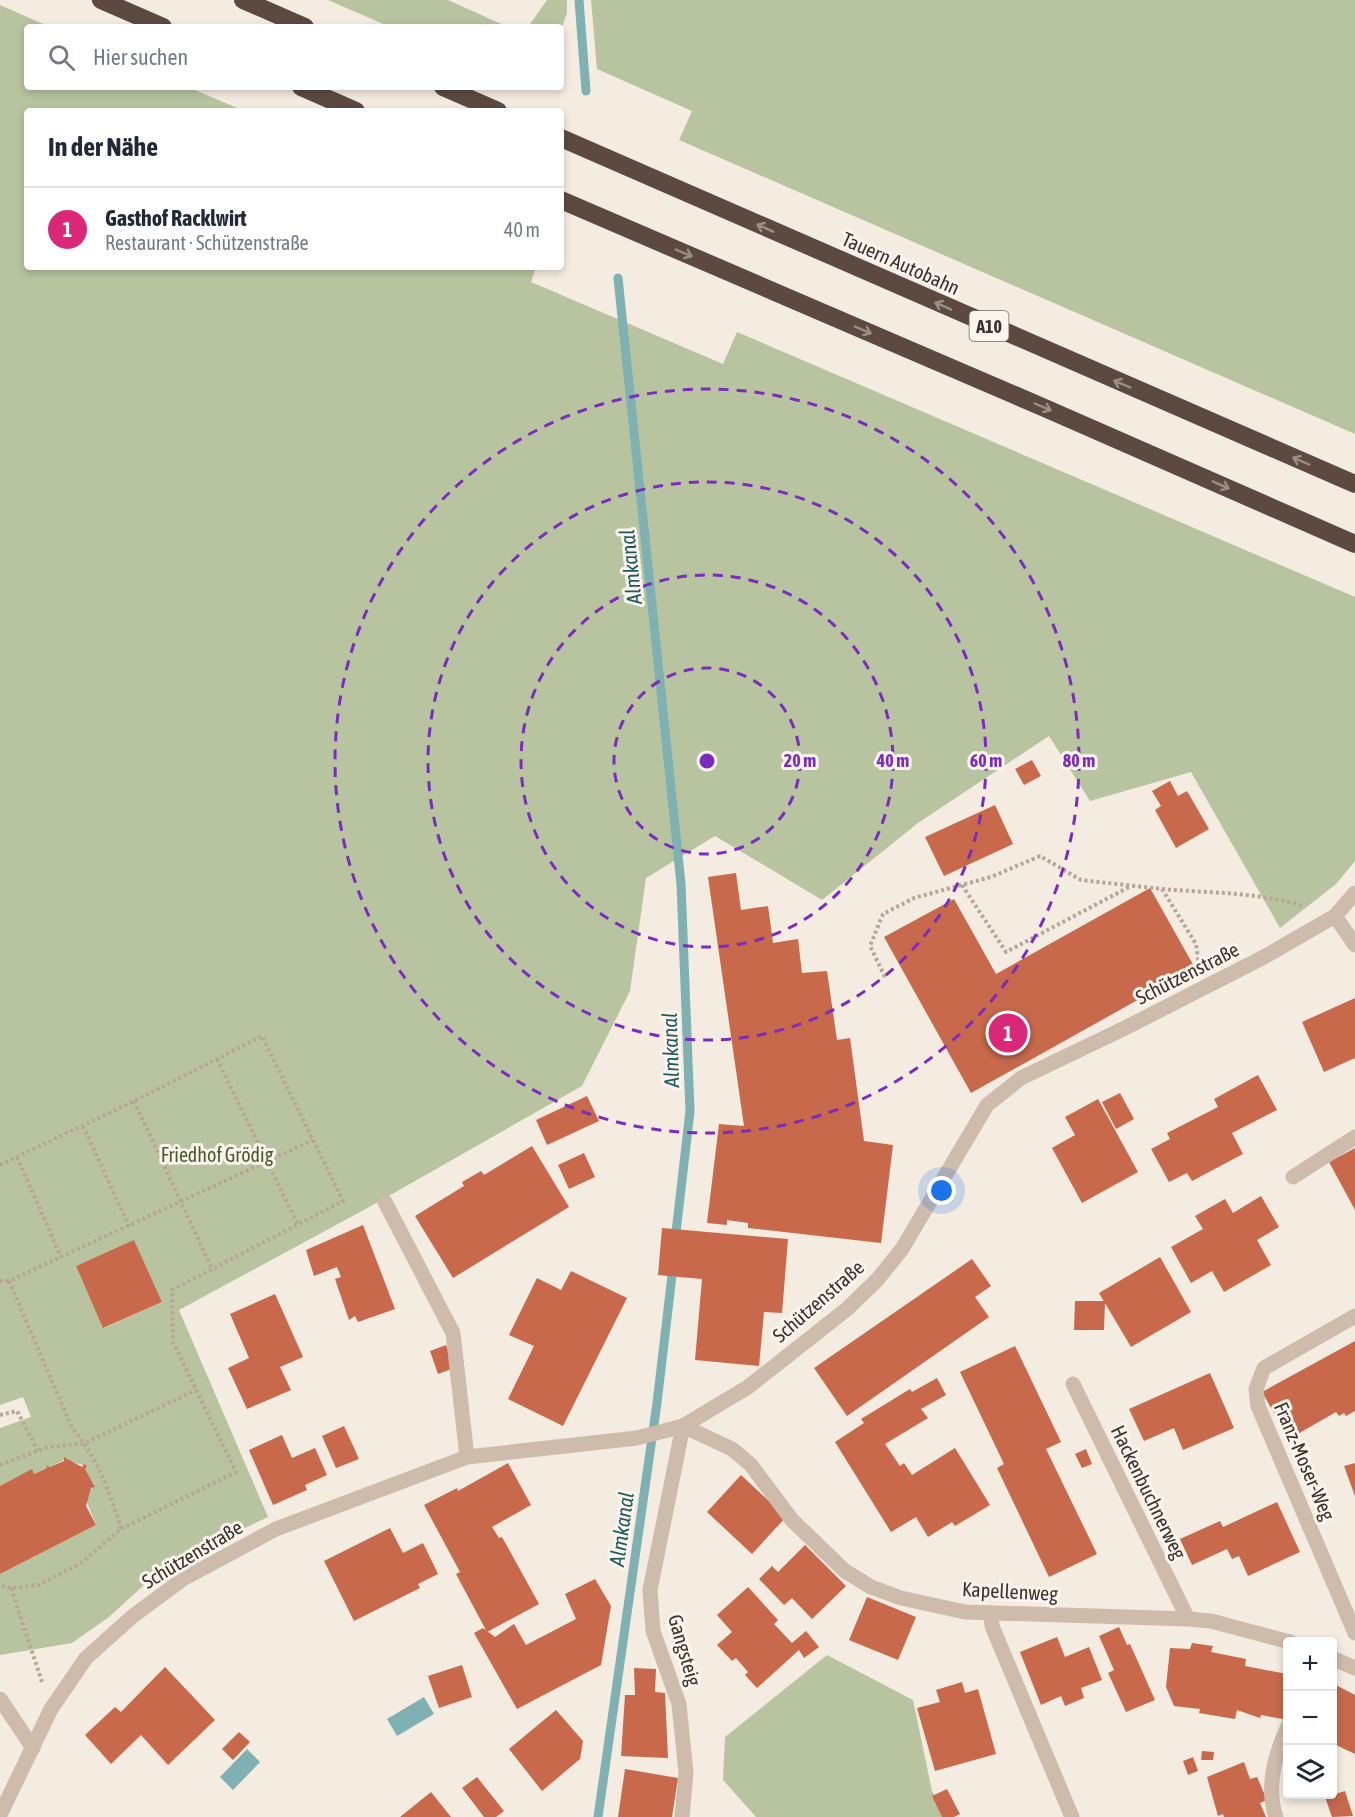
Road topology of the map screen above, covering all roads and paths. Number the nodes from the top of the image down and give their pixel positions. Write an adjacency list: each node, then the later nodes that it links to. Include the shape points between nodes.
1 (101, 0): 3 (highway)
2 (243, 0): 4 (highway)
3 (156, 24)
4 (298, 24)
5 (308, 90): 7 (highway)
6 (450, 90): 8 (highway)
7 (349, 108)
8 (491, 108)
9 (564, 139): 11 (highway, Tauern Autobahn / A10, one-way to 9)
10 (564, 201): 12 (highway, one-way to 12)
11 (1355, 484)
12 (1355, 544)
13 (962, 885): 14 (path, via 1040,856 1081,880); 14 (path, via 1006,952); 19 (path, via 914,898 883,914 870,946)
14 (1132, 886): 15 (path)
15 (1162, 889): 17 (path, via 1287,901); 20 (path, via 1196,944)
16 (1355, 893): 17 (street, Schützenstraße)
17 (1335, 916): 18 (street); 20 (street, Schützenstraße)
18 (1355, 945)
19 (885, 977)
20 (1202, 989): 42 (street, Schützenstraße, via 1021,1078 987,1106 902,1249 877,1280 847,1309 748,1387)
21 (217, 1059): 22 (path); 25 (path, via 262,1036); 27 (path)
22 (134, 1101): 23 (path); 31 (path)
23 (82, 1126): 26 (path); 32 (path)
24 (1355, 1137): 29 (street)
25 (314, 1140): 27 (path); 33 (path, via 343,1201)
26 (17, 1157): 28 (path); 34 (path)
27 (266, 1162): 31 (path); 33 (path)
28 (0, 1164)
29 (1293, 1177)
30 (385, 1202): 45 (street, via 453,1333)
31 (181, 1203): 32 (path); 35 (path)
32 (129, 1226): 34 (path)
33 (298, 1226): 35 (path)
34 (61, 1257): 37 (path)
35 (213, 1271): 40 (path, via 172,1290 173,1342)
36 (0, 1281): 37 (path)
37 (9, 1281): 43 (path, via 72,1428)
38 (1355, 1316): 52 (street, Franz-Moser-Weg, via 1264,1368 1256,1389 1258,1406)
39 (1073, 1384): 51 (street, Hackenbuchnerweg)
40 (196, 1390): 43 (path); 47 (path, via 236,1472)
41 (0, 1415): 44 (path, via 17,1411)
42 (676, 1428): 45 (street, Schützenstraße, via 637,1438); 50 (street, Kapellenweg, via 739,1454 792,1520 853,1576 871,1587 965,1612); 61 (street, Gangsteig, via 650,1590 653,1631 679,1704 686,1773)
43 (85, 1443): 44 (path); 47 (path, via 110,1494)
44 (38, 1451): 46 (path)
45 (467, 1456): 57 (street, Schützenstraße, via 276,1529 183,1579 86,1658)
46 (0, 1465)
47 (121, 1529): 49 (path, via 81,1563 39,1585)
48 (0, 1586): 49 (path)
49 (11, 1588): 57 (path)
50 (991, 1613): 51 (street, Kapellenweg); 62 (street, via 992,1626)
51 (1188, 1619): 53 (street, Kapellenweg)
52 (1355, 1633)
53 (1283, 1639)
54 (1337, 1660): 55 (street)
55 (1355, 1668)
56 (0, 1699): 59 (street)
57 (51, 1709): 59 (street, Schützenstraße)
58 (1283, 1735): 63 (street, via 1273,1777)
59 (33, 1748): 60 (street, Schützenstraße)
60 (0, 1815)
61 (682, 1817)
62 (1072, 1817)
63 (1276, 1817)

